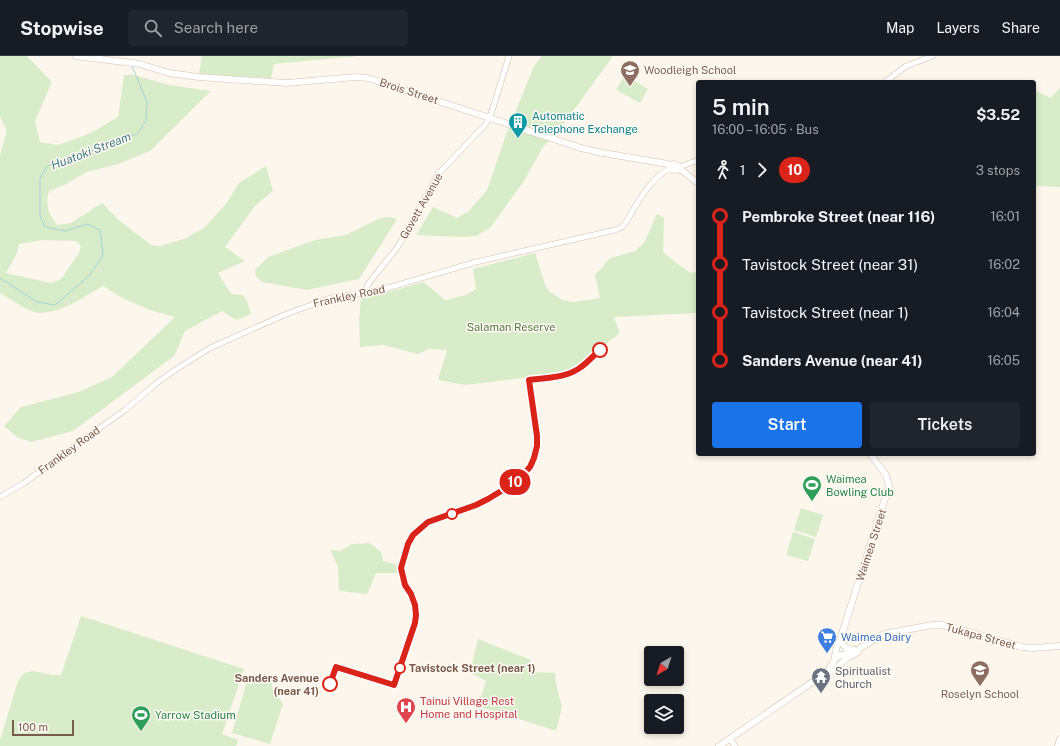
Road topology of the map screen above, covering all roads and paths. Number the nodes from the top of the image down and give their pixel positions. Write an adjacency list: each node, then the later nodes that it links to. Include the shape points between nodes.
1 (76, 56): 5 (main road, Brois Street, via 135,63 180,75 287,83 362,77)
2 (509, 56): 5 (street, Govett Avenue)
3 (933, 56): 4 (street, via 906,66)
4 (888, 80)
5 (489, 117): 7 (main road, Brois Street, via 596,152 668,164); 10 (street, Govett Avenue, via 485,125 439,173 404,238 368,284)
6 (696, 161): 8 (street)
7 (670, 167): 8 (main road, Brois Street, via 675,170); 10 (street, Frankley Road, via 652,181 626,222 615,230 476,262 391,288)
8 (680, 168): 9 (main road)
9 (696, 181)
10 (365, 293): 12 (street, Frankley Road, via 330,298 306,305 205,351 168,374 125,410 30,479)
11 (872, 456): 13 (main road, Waimea Street, via 886,475 889,486)
12 (0, 496)
13 (840, 640): 16 (main road, via 846,648); 17 (main road, Waimea Street)
14 (1060, 646): 15 (main road, Tukapa Street, via 1022,647 941,625 884,634)
15 (860, 648): 16 (main road, Tukapa Street); 17 (main road, Tukapa Street, via 858,652)
16 (853, 650): 17 (main road, Tukapa Street)
17 (840, 657): 18 (main road, via 827,672)
18 (730, 738): 20 (main road); 21 (street)
19 (1060, 739): 22 (main road)
20 (719, 746)
21 (735, 746)
22 (1058, 746)

